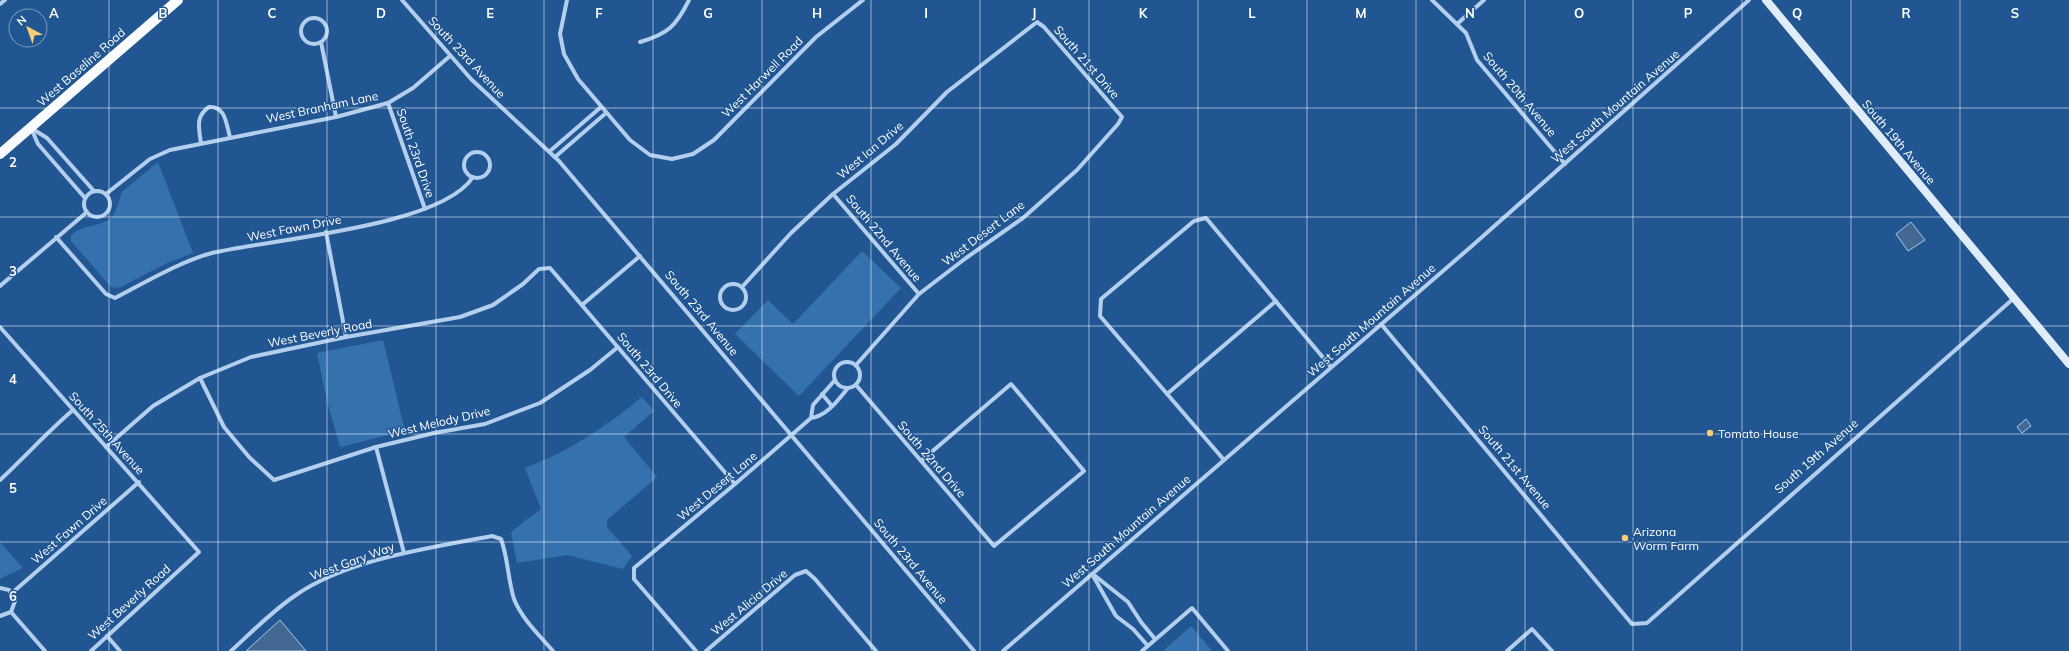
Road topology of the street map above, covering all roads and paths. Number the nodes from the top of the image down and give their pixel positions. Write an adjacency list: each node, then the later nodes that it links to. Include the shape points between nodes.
1 (5, 0): 11 (street)
2 (178, 0): 22 (main road, West Baseline Road)
3 (402, 0): 16 (street, South 23rd Avenue)
4 (566, 0): 18 (street, via 560,34 564,54 578,79)
5 (689, 0): 15 (street, via 670,29 659,37)
6 (863, 0): 19 (street, West Harwell Road, via 816,37 714,140 693,154 672,159 650,155 630,140)
7 (1432, 0): 13 (street, South 20th Avenue)
8 (1484, 0): 13 (street)
9 (1749, 0): 30 (street, West South Mountain Avenue)
10 (1766, 0): 45 (main road, South 19th Avenue)
11 (0, 4)
12 (1037, 22): 21 (street, South 21st Drive); 34 (street, West Ian Drive, via 947,92 896,144)
13 (1457, 24): 30 (street, South 20th Avenue, via 1469,38 1476,60)
14 (321, 42): 14 (street, via 326,35 325,23 318,18 306,21 301,28 302,37 308,42); 20 (street)
15 (640, 42)
16 (450, 56): 17 (street, West Branham Lane, via 413,88); 27 (street, South 23rd Avenue, via 493,100)
17 (388, 103): 20 (street, West Branham Lane); 36 (street, South 23rd Drive)
18 (601, 107): 19 (street); 23 (street)
19 (606, 113): 24 (street)
20 (336, 116): 25 (street, West Branham Lane)
21 (1122, 117): 44 (street, West Desert Lane, via 1077,170 1023,218)
22 (31, 128): 28 (main road, West Baseline Road); 32 (street, via 46,138); 35 (street, via 38,144)
23 (576, 128): 24 (street); 27 (street)
24 (582, 134): 29 (street)
25 (230, 137): 26 (street, West Branham Lane); 26 (street, via 223,112 219,108 209,107 199,118)
26 (201, 143): 33 (street, West Branham Lane, via 170,150 150,159)
27 (550, 151): 29 (street, South 23rd Avenue)
28 (0, 154)
29 (555, 157): 40 (street, South 23rd Avenue)
30 (1565, 164): 48 (street, West South Mountain Avenue)
31 (473, 177): 31 (street, West Fawn Drive, via 481,177 490,168 489,160 481,152 472,152 464,161 466,173); 36 (street, West Fawn Drive, via 461,191)
32 (94, 191): 33 (street); 35 (street)
33 (106, 194): 37 (street, via 110,202 106,213 98,217)
34 (833, 194): 43 (street, West Ian Drive, via 791,233); 44 (street, South 22nd Avenue)
35 (85, 198): 37 (street)
36 (425, 210): 38 (street, West Fawn Drive, via 400,218)
37 (87, 212): 39 (street)
38 (326, 232): 39 (street, West Fawn Drive, via 211,254 158,275 115,298 106,294); 50 (street)
39 (56, 237): 42 (street)
40 (640, 256): 47 (street); 64 (street, South 23rd Avenue)
41 (550, 268): 47 (street, South 23rd Drive); 50 (street, West Beverly Road, via 539,269 493,305 460,317)
42 (0, 286)
43 (742, 287): 43 (street, via 733,284 722,289 720,297 726,308 738,309 744,304 746,296)
44 (919, 294): 53 (street, West Desert Lane)
45 (2014, 298): 52 (main road, South 19th Avenue); 79 (street, South 19th Avenue, via 1647,623)
46 (1276, 301): 54 (street); 60 (street); 60 (street, via 1206,218 1194,221 1101,299 1100,316)
47 (582, 305): 51 (street, South 23rd Drive)
48 (1381, 324): 54 (street, West South Mountain Avenue); 79 (street, South 21st Avenue)
49 (0, 327): 62 (street, South 25th Avenue)
50 (346, 337): 55 (street, West Beverly Road, via 251,357)
51 (618, 347): 66 (street, West Melody Drive, via 590,370 540,403 485,424); 71 (street, South 23rd Drive)
52 (2069, 364)
53 (856, 365): 56 (street, via 847,362 839,365 835,372); 57 (street, via 861,375)
54 (1331, 367): 67 (street, West South Mountain Avenue)
55 (200, 378): 65 (street, West Beverly Road, via 154,406); 66 (street, West Melody Drive, via 224,427 249,457 274,480)
56 (835, 380): 58 (street, via 840,386); 59 (street, West Desert Lane)
57 (856, 385): 58 (street); 68 (street, South 22nd Drive)
58 (848, 388): 61 (street, West Desert Lane)
59 (822, 394): 61 (street); 63 (street, West Desert Lane, via 811,410)
60 (1167, 394): 67 (street)
61 (832, 406): 63 (street, West Desert Lane, via 819,417)
62 (73, 410): 65 (street, South 25th Avenue); 69 (street, via 51,428 23,460)
63 (811, 418): 64 (street, West Desert Lane)
64 (792, 435): 71 (street, West Desert Lane); 91 (street, South 23rd Avenue)
65 (106, 447): 70 (street, South 25th Avenue)
66 (376, 447): 73 (street)
67 (1224, 460): 74 (street, West South Mountain Avenue)
68 (920, 461): 68 (street, South 22nd Drive, via 994,546 1084,471 1011,384)
69 (0, 480)
70 (139, 482): 72 (street, South 25th Avenue); 76 (street, West Fawn Drive)
71 (735, 484): 88 (street, West Desert Lane, via 634,568 634,579)
72 (199, 552): 80 (street, West Beverly Road)
73 (404, 553): 86 (street, West Gary Way, via 336,575 302,592); 87 (street, West Gary Way, via 492,536 501,539 518,608)
74 (1092, 574): 81 (street, via 1128,602); 82 (street, via 1116,616 1133,629); 92 (street, West South Mountain Avenue)
75 (0, 588): 76 (street)
76 (12, 593): 77 (street, via 16,601)
77 (11, 612): 78 (street); 83 (street)
78 (0, 616)
79 (1632, 624)
80 (107, 636): 84 (street, West Beverly Road); 85 (street)
81 (1155, 639): 82 (street); 94 (street, via 1192,608)
82 (1148, 646): 93 (street)
83 (45, 651)
84 (90, 651)
85 (120, 651)
86 (231, 651)
87 (553, 651)
88 (696, 651)
89 (706, 651): 90 (street, West Alicia Drive, via 796,575 806,571)
90 (876, 651)
91 (974, 651)
92 (1002, 651)
93 (1142, 651)
94 (1228, 651)
95 (1507, 651): 96 (street, via 1532,629)
96 (1552, 651)

